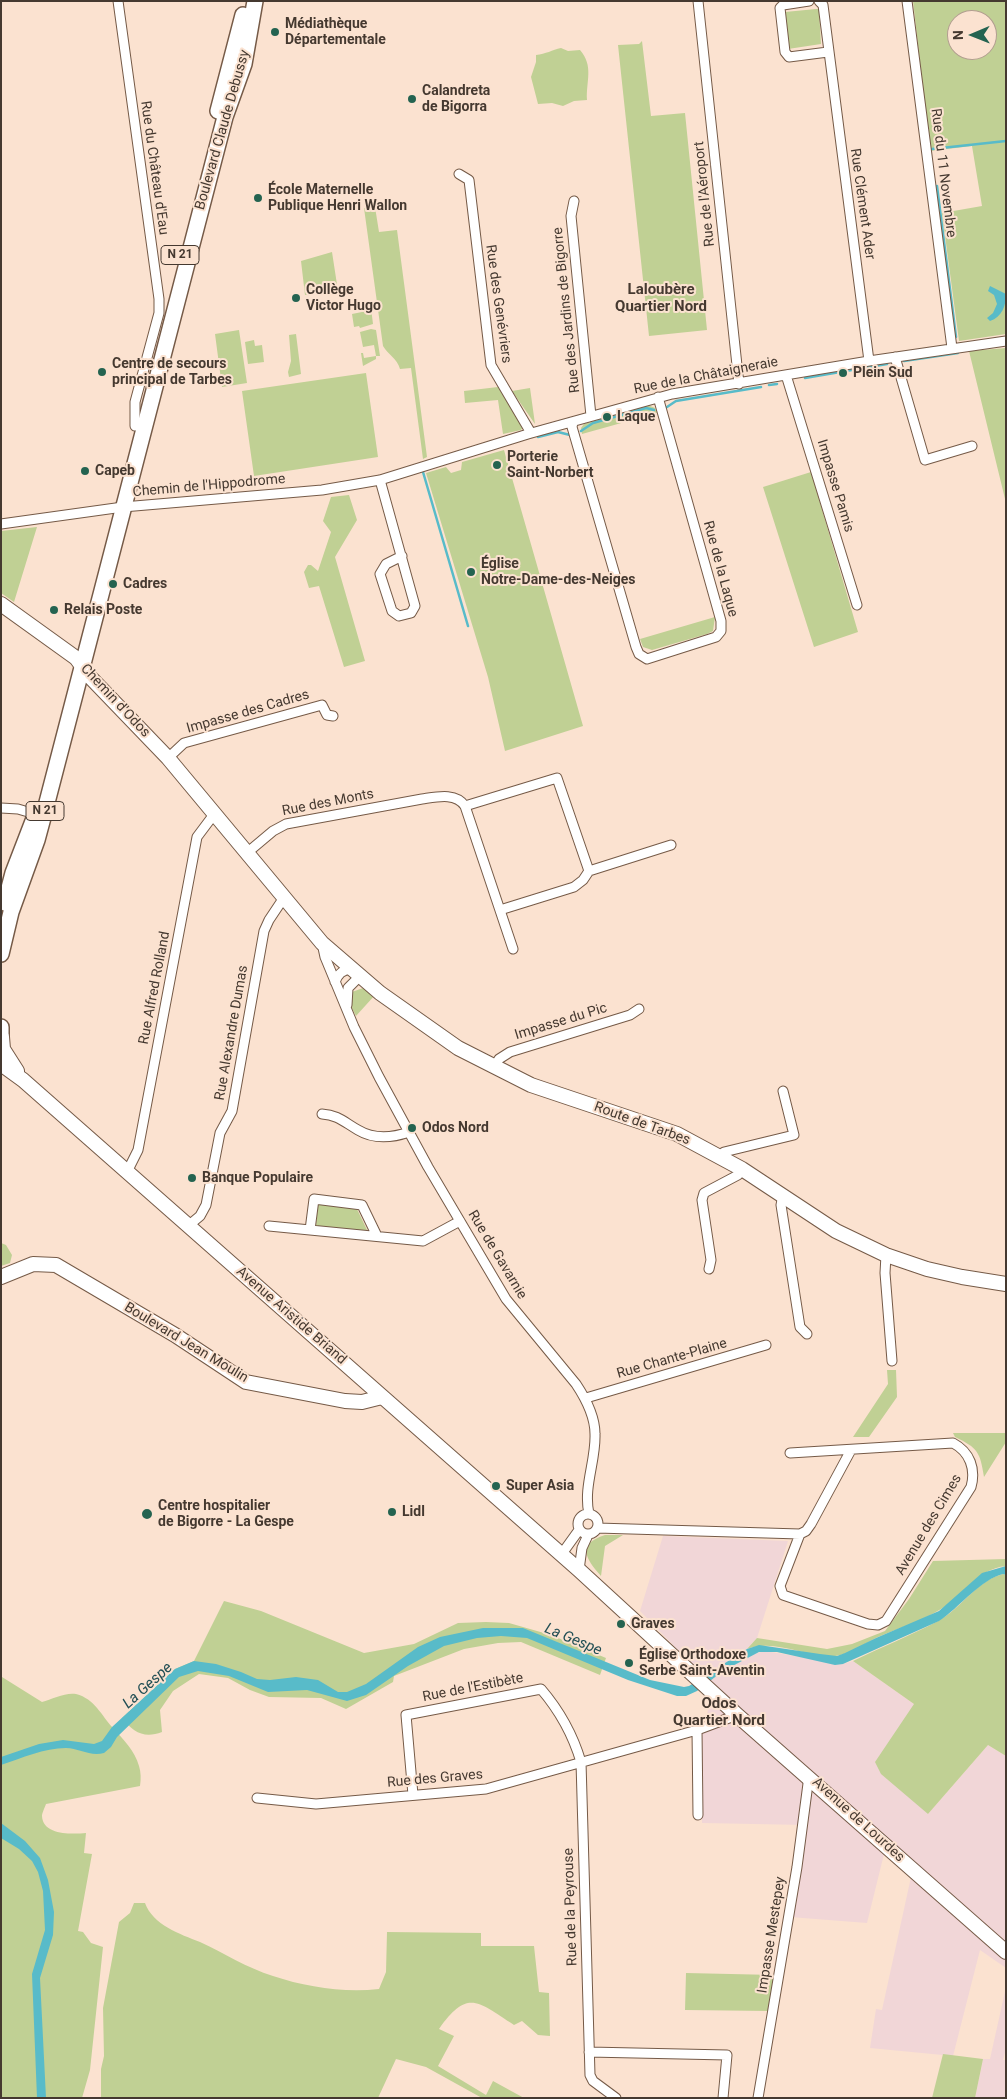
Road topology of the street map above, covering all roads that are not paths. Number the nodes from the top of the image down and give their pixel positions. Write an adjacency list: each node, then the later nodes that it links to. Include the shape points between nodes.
1 (118, 1): 20 (street, Rue du Château d'Eau, via 159,313 135,402)
2 (246, 1): 20 (main road, Boulevard Claude Debussy / N 21)
3 (255, 1): 25 (main road, Boulevard Claude Debussy / N 21, via 244,64 225,117)
4 (698, 1): 16 (street, Rue de l'Aéroport)
5 (809, 1): 8 (street, via 780,8 785,52 789,57)
6 (819, 1): 8 (street, Rue Clément Ader, via 823,5)
7 (907, 1): 12 (street, Rue du 11 Novembre)
8 (828, 52): 14 (street, Rue Clément Ader)
9 (460, 174): 21 (street, Rue des Genévriers, via 469,180 491,365)
10 (574, 200): 18 (street, Rue des Jardins de Bigorre, via 571,216)
11 (1006, 341): 12 (street, Rue de la Châtaigneraie)
12 (952, 348): 13 (street, Rue de la Châtaigneraie)
13 (894, 357): 14 (street, Rue de la Châtaigneraie); 22 (street, via 925,460)
14 (869, 361): 15 (street, Rue de la Châtaigneraie)
15 (786, 375): 16 (street, Rue de la Châtaigneraie); 29 (street, Impasse Pamis)
16 (739, 384): 17 (street, Rue de la Châtaigneraie)
17 (658, 397): 18 (street, Rue de la Châtaigneraie); 19 (street, Rue de la Laque, via 721,621 721,631 716,637 647,659 639,654 636,647)
18 (591, 416): 19 (street, Rue de la Châtaigneraie)
19 (572, 422): 21 (street, Rue de la Châtaigneraie)
20 (135, 426): 25 (main road, Boulevard Claude Debussy / N 21)
21 (531, 433): 23 (street, Rue de la Châtaigneraie)
22 (972, 446)
23 (418, 468): 24 (street, Chemin de l'Hippodrome)
24 (380, 480): 25 (street, Chemin de l'Hippodrome, via 322,490); 27 (street)
25 (118, 508): 26 (street, Chemin de l'Hippodrome); 30 (main road, Boulevard Claude Debussy / N 21)
26 (1, 524)
27 (402, 556): 27 (street, via 416,606 411,613 399,616 392,611 380,574 386,564)
28 (1, 604): 30 (street, Chemin d'Odos)
29 (857, 605)
30 (80, 662): 32 (street, Chemin d'Odos, via 91,678); 36 (main road, Boulevard Claude Debussy / N 21); 45 (main road, Boulevard Claude Debussy / N 21, via 37,840 11,912)
31 (333, 716): 32 (street, Impasse des Cadres, via 327,715 322,705 184,743)
32 (168, 758): 35 (street, Chemin d'Odos)
33 (466, 806): 38 (street, Rue des Monts, via 462,801 443,796 286,824); 39 (street, via 557,778); 41 (street)
34 (1, 808): 36 (street)
35 (215, 813): 38 (street, Chemin d'Odos); 59 (street, Rue Alfred Rolland, via 197,837 138,1150)
36 (35, 814): 42 (main road, Boulevard Claude Debussy / N 21, via 13,873)
37 (671, 845): 39 (street)
38 (248, 852): 40 (street, Chemin d'Odos)
39 (588, 871): 41 (street, via 574,887)
40 (284, 899): 43 (street, Route de Tarbes); 62 (street, Rue Alexandre Dumas, via 264,931 232,1111 220,1133 206,1205 200,1216)
41 (500, 910): 44 (street)
42 (1, 918)
43 (322, 943): 46 (street, Route de Tarbes); 47 (street, Rue de Gavarnie)
44 (513, 948)
45 (1, 954)
46 (355, 973): 47 (street, via 344,970); 49 (street, via 346,996); 52 (street, Route de Tarbes, via 458,1048)
47 (335, 982): 49 (street, Rue de Gavarnie)
48 (639, 1009): 52 (street, Impasse du Pic, via 630,1015 510,1052)
49 (347, 1010): 56 (street, Rue de Gavarnie)
50 (2, 1034): 53 (street, Avenue Aristide Briand, via 6,1056)
51 (1, 1064): 53 (street, Avenue Aristide Briand)
52 (495, 1066): 57 (street, Route de Tarbes, via 531,1085 677,1134)
53 (23, 1080): 59 (street, Avenue Aristide Briand)
54 (783, 1091): 57 (street, via 794,1135 724,1152)
55 (322, 1114): 56 (street, via 334,1115 360,1132 377,1136)
56 (409, 1132): 61 (street, Rue de Gavarnie)
57 (720, 1156): 58 (street, Route de Tarbes)
58 (742, 1169): 60 (street, Route de Tarbes); 67 (street, via 738,1175 704,1193 702,1200 711,1260)
59 (127, 1172): 62 (street, Avenue Aristide Briand)
60 (783, 1195): 66 (street, Route de Tarbes, via 836,1231); 70 (street, via 781,1205 800,1327)
61 (460, 1221): 65 (street, via 423,1241); 74 (street, Rue de Gavarnie, via 506,1299)
62 (188, 1226): 73 (street, Avenue Aristide Briand)
63 (269, 1226): 64 (street)
64 (310, 1230): 65 (street); 65 (street, via 314,1199 362,1205)
65 (376, 1236)
66 (886, 1256): 69 (street, Route de Tarbes, via 927,1269); 72 (street)
67 (709, 1269)
68 (1, 1277): 73 (street, Boulevard Jean Moulin, via 33,1264 56,1265 175,1335 246,1382 345,1401)
69 (1006, 1284)
70 (807, 1334)
71 (766, 1345): 74 (street, Rue Chante-Plaine)
72 (892, 1361)
73 (382, 1398): 82 (street, Avenue Aristide Briand)
74 (586, 1398): 77 (street, Rue de Gavarnie, via 595,1433 587,1492)
75 (852, 1450): 76 (street); 80 (street, Avenue des Cimes, via 811,1524); 80 (street, Avenue des Cimes, via 953,1443 968,1455 974,1476 971,1487 886,1621 878,1626 783,1595 780,1586)
76 (790, 1453)
77 (589, 1514): 78 (street, Rue de Gavarnie, via 596,1519); 79 (street, via 580,1518)
78 (597, 1528): 80 (street); 81 (street)
79 (579, 1530): 81 (street); 82 (street)
80 (800, 1534)
81 (588, 1535): 83 (street, via 582,1548)
82 (560, 1554): 83 (street, Avenue Aristide Briand)
83 (579, 1570): 84 (street, Avenue de Lourdes)
84 (737, 1715): 85 (street, Rue des Graves); 87 (street, Avenue de Lourdes)
85 (697, 1730): 86 (street, Rue des Graves); 90 (street)
86 (581, 1762): 88 (street, Rue des Graves, via 486,1789); 88 (street, Rue de l'Estibète, via 575,1740 541,1689 406,1715); 92 (street, Rue de la Peyrouse)
87 (809, 1776): 91 (street, Avenue de Lourdes); 95 (street, Impasse Mestepey)
88 (413, 1795): 89 (street, Rue des Graves, via 316,1804)
89 (257, 1798)
90 (698, 1815)
91 (1006, 1952)
92 (589, 2052): 93 (street, Rue de la Peyrouse, via 593,2081); 94 (street, via 727,2055)
93 (616, 2098)
94 (723, 2098)
95 (758, 2098)

